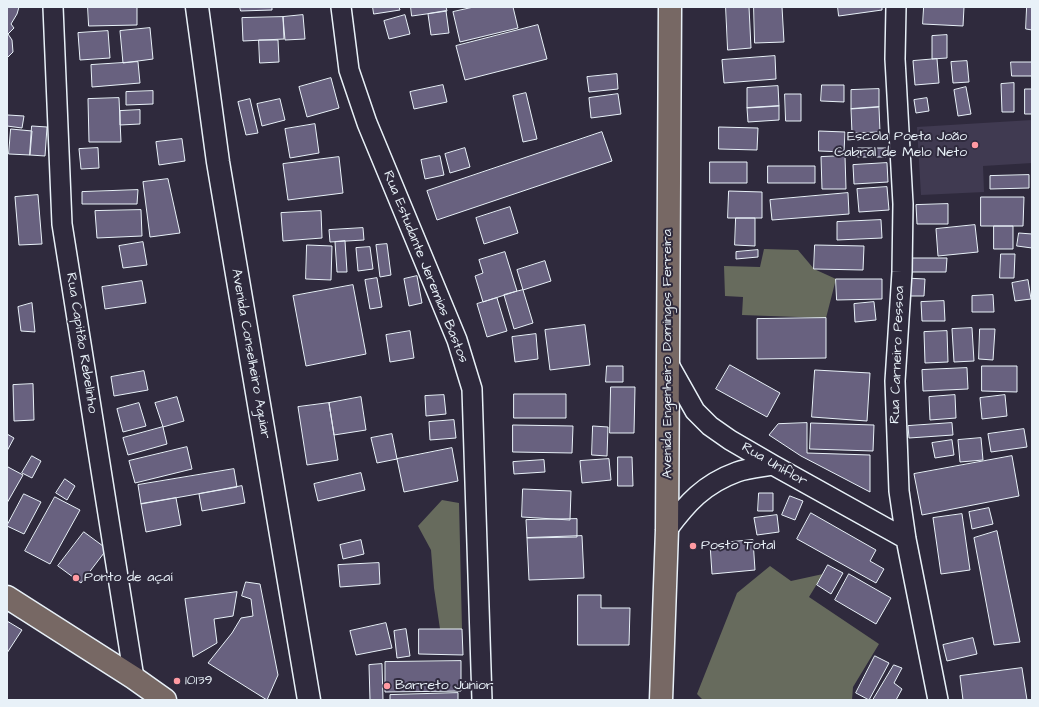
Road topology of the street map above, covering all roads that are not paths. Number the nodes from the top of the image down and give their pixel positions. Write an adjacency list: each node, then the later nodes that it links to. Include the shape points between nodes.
1 (53, 7): 11 (street, Rua Capitão Rebelinho, via 62,224)
2 (197, 7): 13 (main road, Avenida Conselheiro Aguiar, via 223,191)
3 (341, 7): 14 (street, Rua Estudante Jeremias Bastos, via 349,70 367,123 457,340 472,389)
4 (670, 7): 6 (main road, Avenida Engenheiro Domingos Ferreira)
5 (896, 7): 9 (street, Rua Carneiro Pessoa, via 895,59 903,204 902,272 895,381 899,491)
6 (668, 363): 7 (street, Rua Uniflor, via 702,419 730,440); 8 (main road, Avenida Engenheiro Domingos Ferreira)
7 (773, 465): 8 (street, via 738,472 706,486 683,508); 9 (street, Rua Uniflor)
8 (667, 530): 15 (main road, Avenida Engenheiro Domingos Ferreira)
9 (906, 539): 16 (street, Rua Carneiro Pessoa)
10 (7, 597): 11 (main road)
11 (134, 678): 12 (main road)
12 (165, 700)
13 (309, 700)
14 (482, 700)
15 (660, 700)
16 (938, 700)

